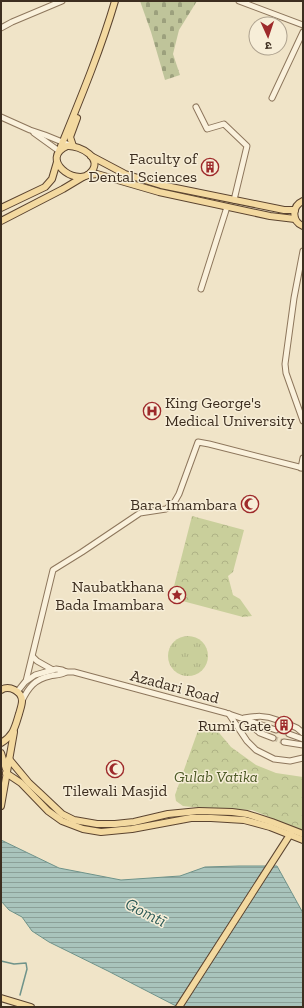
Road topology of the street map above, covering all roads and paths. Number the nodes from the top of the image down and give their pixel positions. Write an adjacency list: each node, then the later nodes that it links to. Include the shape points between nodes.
1 (62, 1): 5 (street)
2 (115, 1): 8 (main road)
3 (239, 1): 4 (street)
4 (303, 25)
5 (1, 28)
6 (303, 32): 7 (street)
7 (272, 98)
8 (81, 99): 12 (main road); 13 (main road, via 70,137)
9 (196, 107): 20 (street, via 207,129 224,124 247,146)
10 (1, 117): 11 (street)
11 (30, 130): 12 (street); 14 (street)
12 (63, 142): 13 (street); 14 (main road)
13 (72, 146): 14 (main road); 15 (main road)
14 (59, 151): 16 (main road)
15 (92, 156): 17 (main road, via 94,166); 18 (main road, via 126,174)
16 (57, 162): 17 (main road, via 64,171 78,177); 23 (main road, via 52,179 45,187)
17 (86, 176): 19 (main road, via 96,174); 26 (main road)
18 (184, 190): 19 (main road); 20 (main road)
19 (183, 197): 22 (main road)
20 (234, 200): 24 (main road)
21 (303, 201): 24 (main road)
22 (226, 207): 25 (main road); 29 (street)
23 (1, 208)
24 (295, 210): 25 (main road)
25 (295, 219): 27 (main road)
26 (1, 221)
27 (302, 227)
28 (303, 251): 30 (street, via 285,364)
29 (201, 289)
30 (303, 421)
31 (303, 458): 32 (street)
32 (302, 468): 33 (street, via 198,442 179,494 166,509 140,513 53,570)
33 (32, 657): 34 (street); 36 (street)
34 (53, 670): 35 (street, Azadari Road); 36 (street, via 35,675)
35 (66, 672): 39 (street, via 38,680 30,687); 40 (street, Azadari Road)
36 (26, 681): 38 (street)
37 (1, 690): 38 (main road, via 8,687)
38 (17, 692): 39 (main road)
39 (22, 701): 45 (main road)
40 (229, 714): 41 (street, Azadari Road); 54 (street, via 256,750 274,758 290,761)
41 (243, 719): 42 (street, Azadari Road, via 258,716); 44 (street); 48 (street, via 260,733)
42 (277, 720)
43 (288, 724): 46 (street)
44 (276, 730)
45 (14, 731): 51 (main road); 55 (main road)
46 (303, 733)
47 (289, 734): 49 (street)
48 (273, 738)
49 (303, 739)
50 (284, 742): 52 (street)
51 (1, 743)
52 (303, 745)
53 (1, 753): 56 (main road)
54 (303, 758)
55 (9, 759): 56 (main road); 58 (main road, via 62,814 74,820 115,824)
56 (6, 772): 57 (main road); 59 (main road, via 48,812 62,821 83,828 101,832)
57 (1, 806)
58 (164, 815): 59 (street); 60 (main road, via 200,811 237,812 272,822)
59 (166, 822): 60 (main road, via 192,818 244,820)
60 (291, 833): 61 (main road); 62 (main road); 65 (main road)
61 (303, 834)
62 (303, 840)
63 (1, 998): 64 (main road)
64 (32, 1007)
65 (179, 1007)

